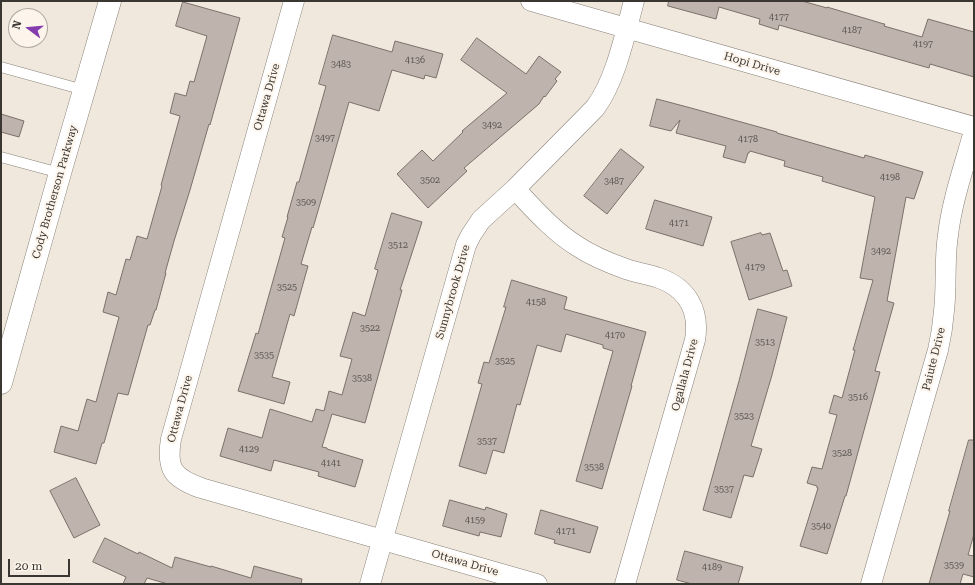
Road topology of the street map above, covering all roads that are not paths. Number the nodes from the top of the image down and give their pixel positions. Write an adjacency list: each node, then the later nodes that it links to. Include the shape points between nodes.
1 (110, 1): 7 (main road, Cody Brotherson Parkway)
2 (294, 1): 14 (street, Ottawa Drive, via 171,440 170,461 180,478 195,486)
3 (531, 1): 5 (street, Hopi Drive)
4 (634, 1): 5 (street, Sunnybrook Drive)
5 (626, 28): 8 (street, Hopi Drive); 12 (street, Sunnybrook Drive, via 610,82 595,108)
6 (1, 68): 7 (lane)
7 (84, 90): 11 (main road, Cody Brotherson Parkway)
8 (974, 127)
9 (974, 131): 18 (street, Paiute Drive, via 951,214 941,337)
10 (1, 157): 11 (lane)
11 (60, 173): 13 (main road, Cody Brotherson Parkway)
12 (515, 189): 14 (street, Sunnybrook Drive, via 481,220 466,245); 17 (street, Ogallala Drive, via 548,223 576,246 609,263 671,283 680,289 693,308 697,328 695,340)
13 (1, 383)
14 (383, 540): 15 (street, Sunnybrook Drive); 16 (street, Ottawa Drive)
15 (370, 584)
16 (537, 584)
17 (625, 584)
18 (871, 584)

